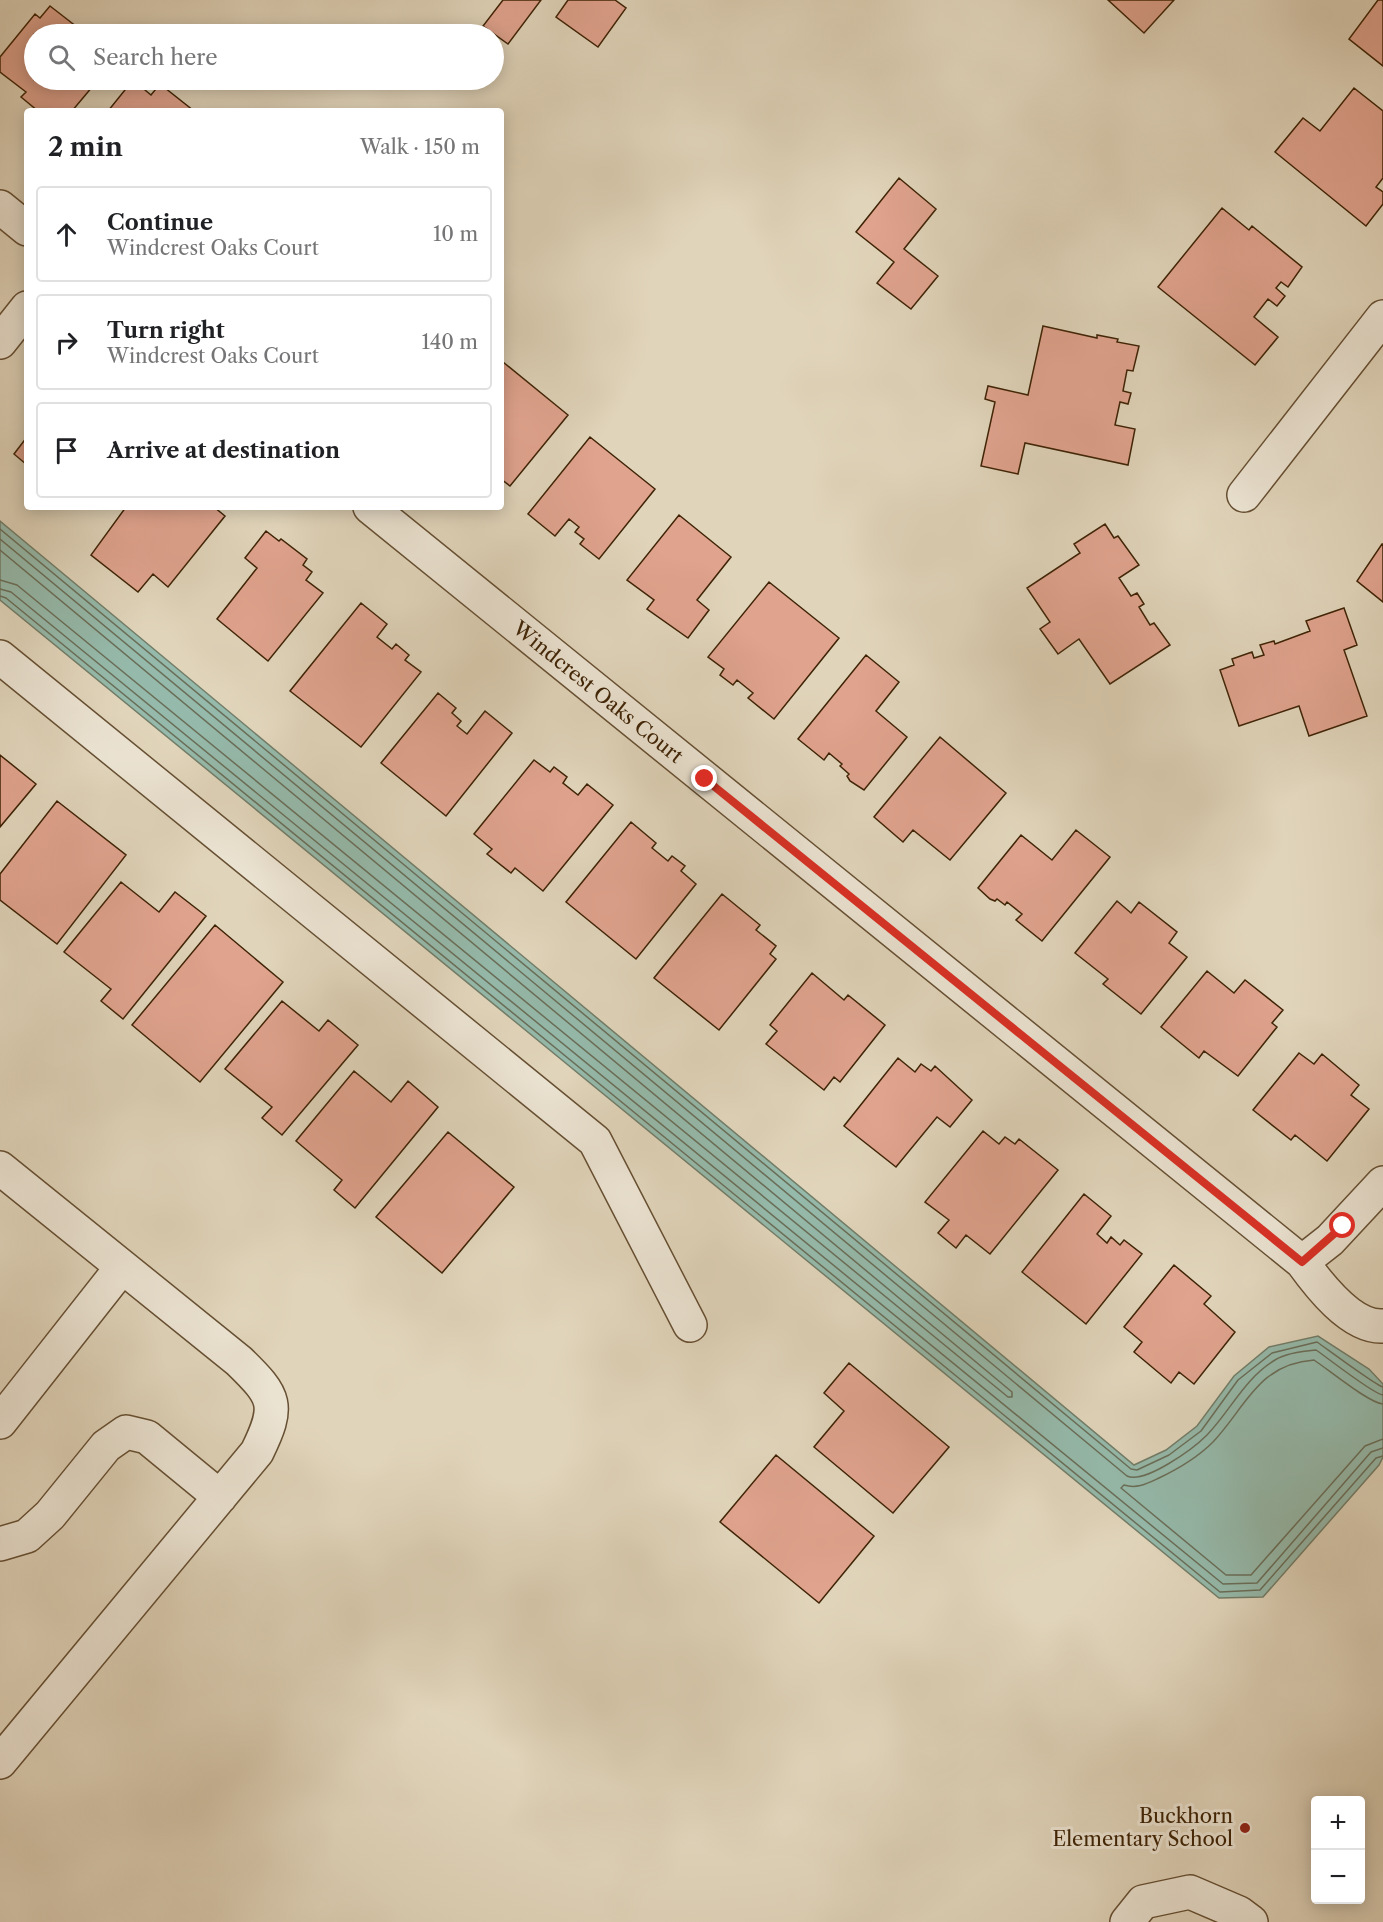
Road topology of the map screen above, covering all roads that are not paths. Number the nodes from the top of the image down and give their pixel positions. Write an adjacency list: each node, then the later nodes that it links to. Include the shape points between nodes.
1 (0, 207): 2 (street)
2 (24, 227)
3 (24, 312): 5 (street)
4 (1383, 317): 6 (street)
5 (0, 342)
6 (1244, 495)
7 (374, 510): 11 (street, Windcrest Oaks Court)
8 (0, 657): 13 (street, via 595,1141)
9 (0, 1168): 12 (street)
10 (1383, 1183): 11 (street, via 1330,1240)
11 (1302, 1262): 14 (street, Windcrest Oaks Court, via 1327,1296 1355,1316)
12 (122, 1267): 15 (street); 16 (street, via 239,1361 262,1384 273,1404 269,1427 257,1452)
13 (690, 1325)
14 (1383, 1326)
15 (0, 1422)
16 (220, 1497): 17 (street, via 147,1437 126,1432 105,1446 50,1515 27,1536); 18 (street)
17 (0, 1544)
18 (0, 1762)
19 (1127, 1922): 20 (street, via 1143,1902 1190,1892)
20 (1251, 1922)

